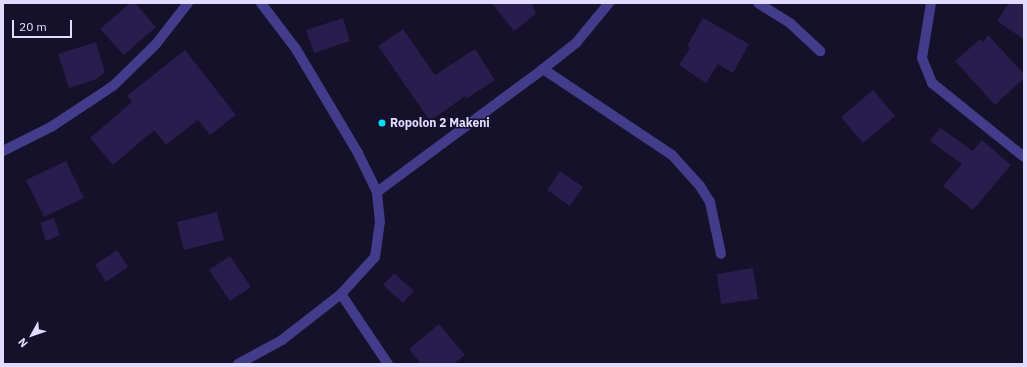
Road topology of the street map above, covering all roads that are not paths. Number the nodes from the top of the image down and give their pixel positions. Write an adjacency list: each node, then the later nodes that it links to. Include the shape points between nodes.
1 (188, 3): 8 (street, via 156,44 112,86 51,127)
2 (261, 3): 10 (street, via 296,49 358,153)
3 (609, 3): 7 (street, via 576,43)
4 (758, 3): 6 (street, via 791,24)
5 (931, 3): 9 (street, via 922,58 932,82)
6 (820, 50)
7 (543, 69): 10 (street); 11 (street, via 672,155 700,186 710,202)
8 (3, 151)
9 (1024, 157)
10 (377, 192): 12 (street, via 380,222 375,257)
11 (721, 254)
12 (341, 294): 13 (street, via 282,340); 14 (street)
13 (238, 364)
14 (388, 364)

